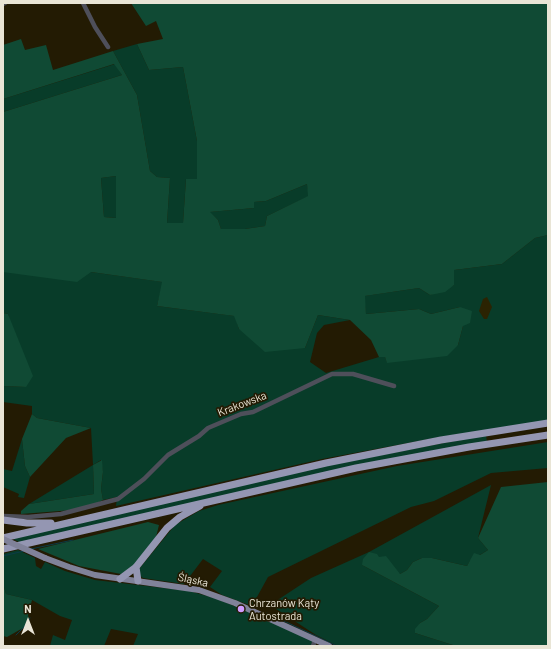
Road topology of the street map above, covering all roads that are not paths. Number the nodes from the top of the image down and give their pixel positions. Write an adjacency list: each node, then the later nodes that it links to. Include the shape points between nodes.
1 (83, 3): 2 (street)
2 (108, 47)
3 (394, 386): 7 (street, Krakowska, via 353,374 332,374 253,412 241,414 208,428 168,455 144,479 116,500 61,514)
4 (548, 423): 9 (highway, via 441,440 340,460)
5 (548, 435): 6 (highway, via 385,462)
6 (211, 500): 11 (highway); 12 (highway, via 173,522)
7 (3, 516)
8 (3, 520): 9 (highway, via 37,524)
9 (73, 522): 10 (highway)
10 (3, 538): 13 (main road, Śląska, bridge, via 45,558 86,573)
11 (3, 549)
12 (136, 566): 13 (highway); 14 (highway)
13 (120, 579): 14 (main road, Śląska)
14 (138, 581): 15 (main road, Śląska, via 185,587 213,594)
15 (314, 643): 16 (main road, Śląska)
16 (329, 646)

